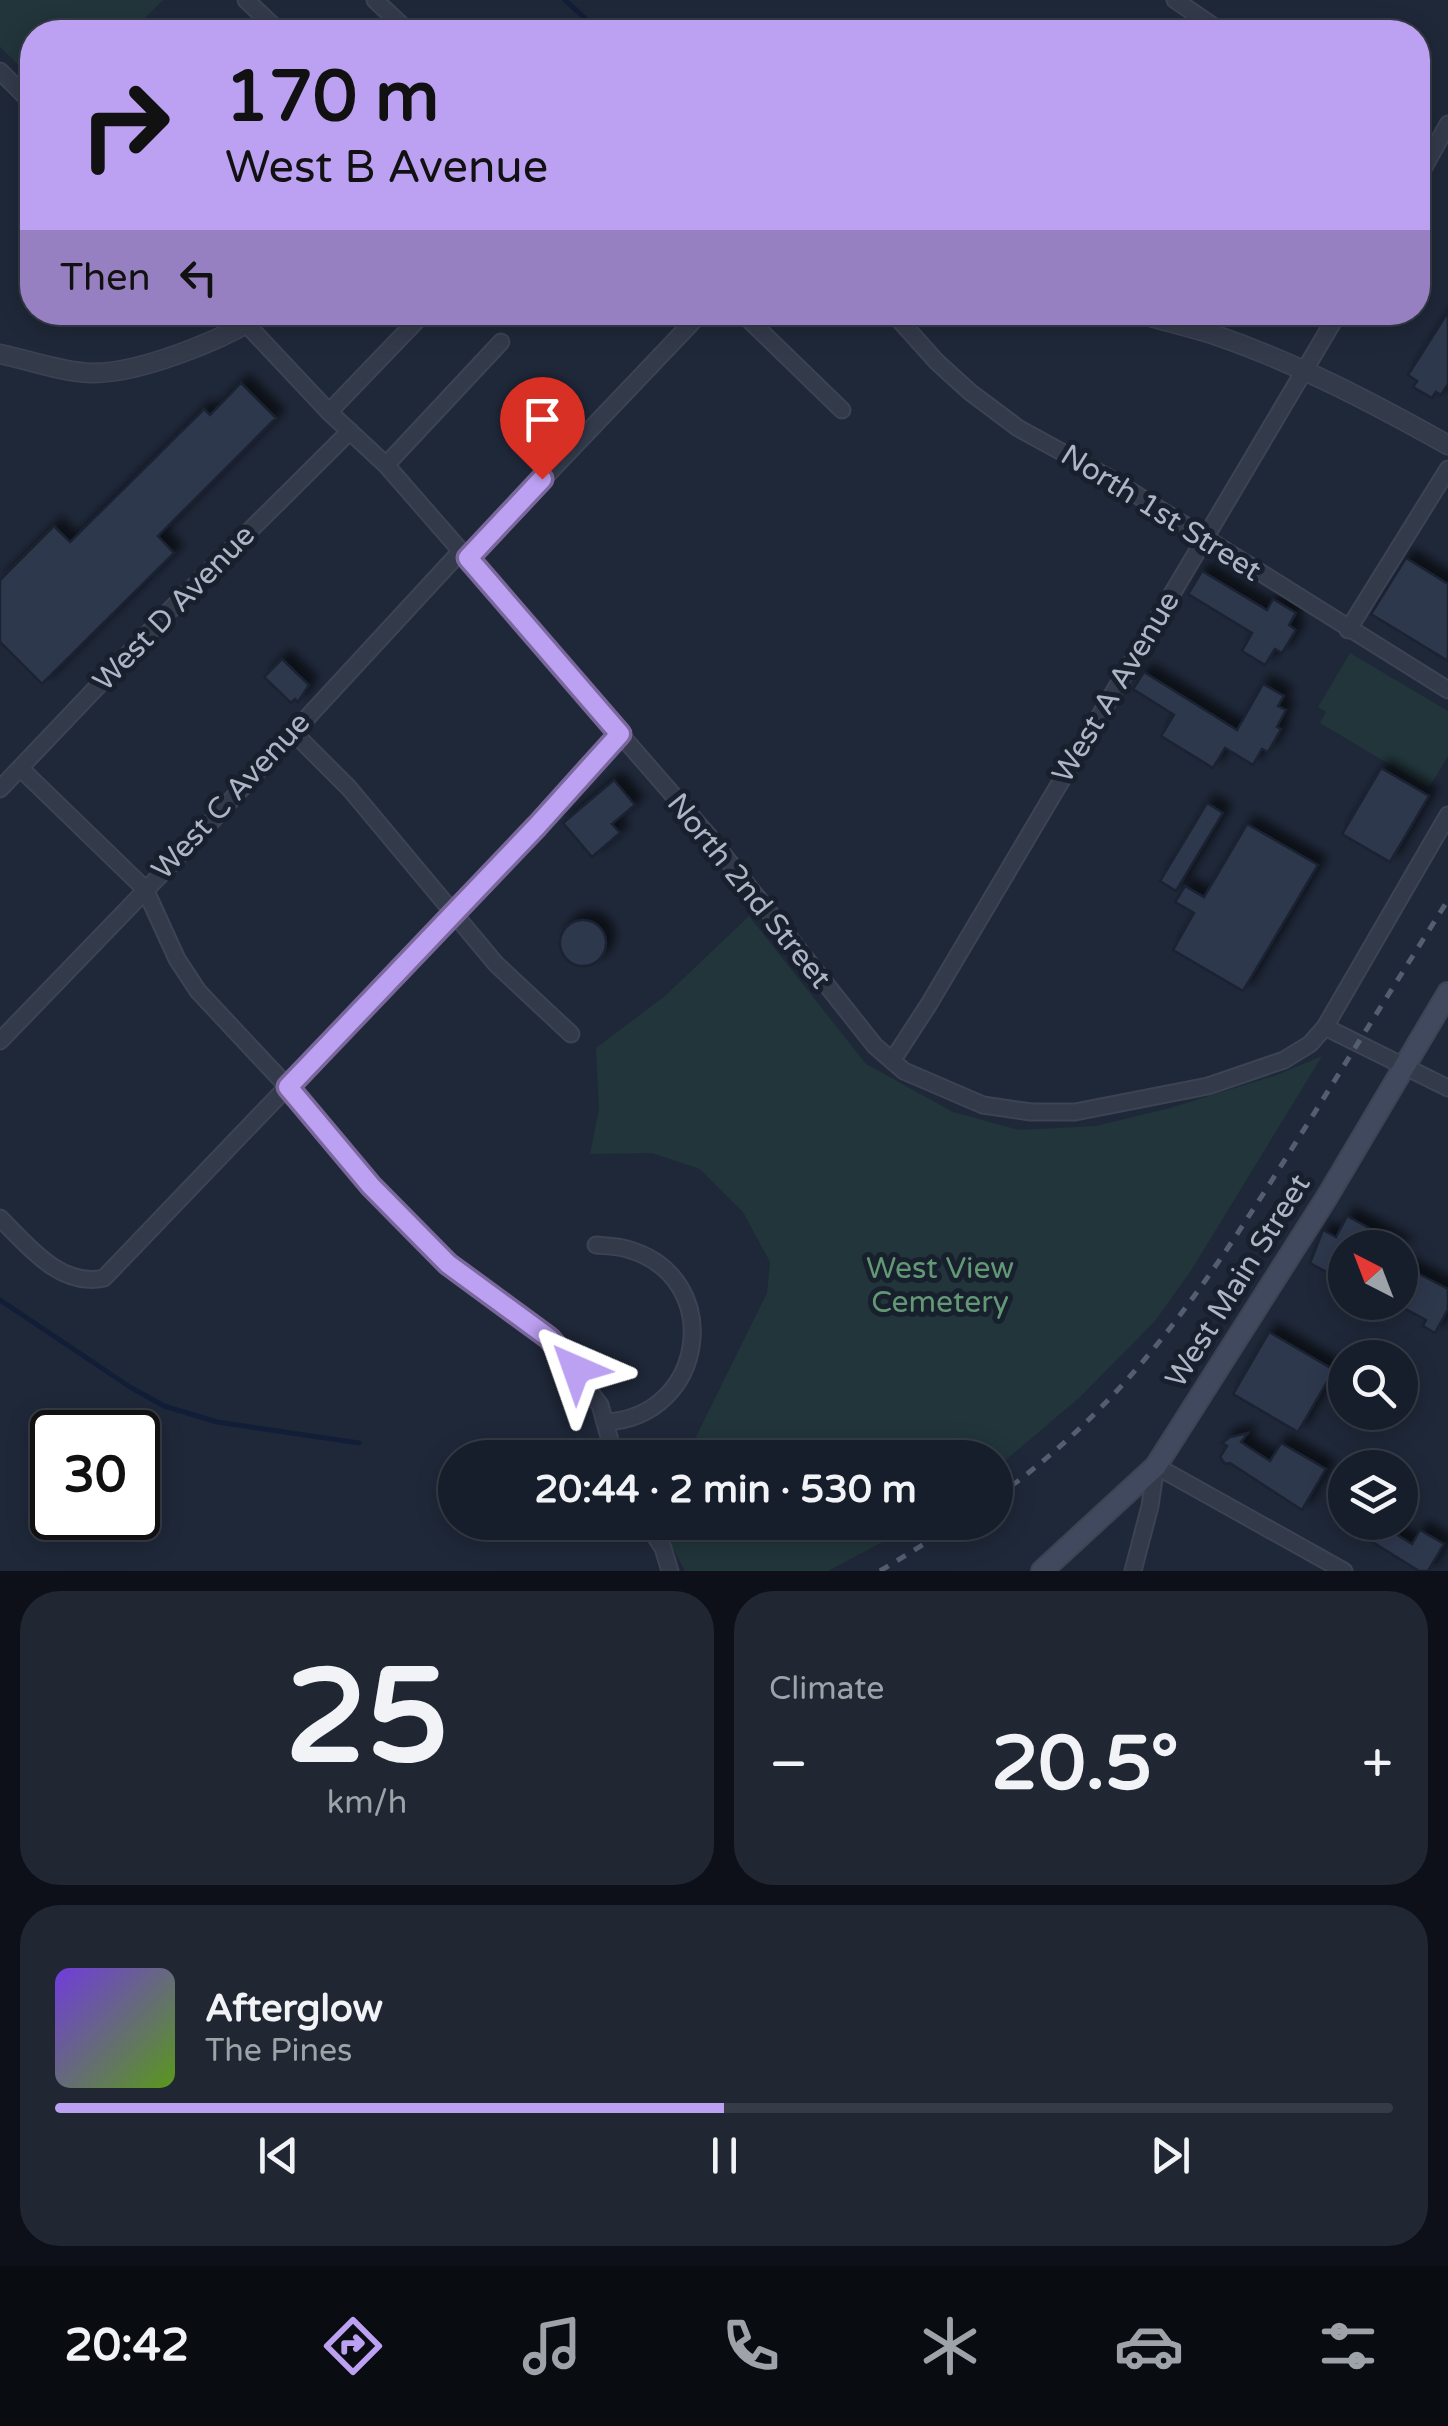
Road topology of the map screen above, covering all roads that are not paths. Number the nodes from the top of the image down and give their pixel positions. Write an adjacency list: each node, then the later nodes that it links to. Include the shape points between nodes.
1 (246, 0): 4 (street)
2 (375, 0): 5 (street)
3 (1175, 0): 6 (street)
4 (267, 20)
5 (397, 20)
6 (1204, 20)
7 (0, 71): 8 (street)
8 (20, 91)
9 (1448, 124): 10 (street)
10 (1430, 146)
11 (230, 325): 20 (street, via 181,353 92,373)
12 (247, 325): 23 (street, North 2nd Street)
13 (412, 325): 23 (street)
14 (689, 325): 29 (street, West C Avenue)
15 (754, 325): 22 (street)
16 (904, 325): 28 (street, North 1st Street, via 937,362 1018,428)
17 (1180, 325): 21 (street)
18 (1331, 325): 21 (street, West A Avenue)
19 (500, 342): 26 (street)
20 (0, 354)
21 (1304, 371): 25 (street); 28 (street, West A Avenue)
22 (842, 410)
23 (329, 412): 24 (street, North 2nd Street)
24 (350, 431): 26 (street, North 2nd Street); 34 (street, West D Avenue)
25 (1448, 445)
26 (386, 466): 29 (street, North 2nd Street)
27 (1448, 469): 30 (street)
28 (1204, 538): 30 (street, North 1st Street); 43 (street, West A Avenue)
29 (465, 554): 32 (street, West C Avenue); 33 (street, North 2nd Street)
30 (1348, 630): 31 (street, North 1st Street)
31 (1448, 690)
32 (292, 731): 37 (street, West C Avenue); 38 (street)
33 (620, 734): 38 (street); 43 (street, North 2nd Street)
34 (20, 768): 35 (street, West D Avenue); 37 (street)
35 (0, 788)
36 (1448, 815): 40 (street)
37 (145, 889): 42 (street, West C Avenue); 45 (street, via 198,991)
38 (455, 912): 41 (street, via 496,964); 45 (street)
39 (1448, 992): 44 (main road, West Main Street)
40 (1325, 1027): 43 (street, North 2nd Street, via 1284,1060 1208,1086 1074,1112 983,1105); 44 (street)
41 (571, 1034)
42 (0, 1040)
43 (892, 1061)
44 (1404, 1066): 46 (street); 51 (main road, West Main Street)
45 (288, 1087): 47 (street, via 104,1278 66,1276); 49 (street, via 448,1264 549,1338 600,1405)
46 (1448, 1088)
47 (0, 1218)
48 (596, 1245): 49 (street, via 627,1248 649,1259 670,1275 693,1315 686,1369 670,1392 652,1411)
49 (605, 1422): 50 (street)
50 (610, 1440)
51 (1156, 1466): 54 (main road, West Main Street); 55 (street); 56 (street)
52 (658, 1540): 53 (street)
53 (670, 1571)
54 (1042, 1571)
55 (1133, 1571)
56 (1344, 1571)

